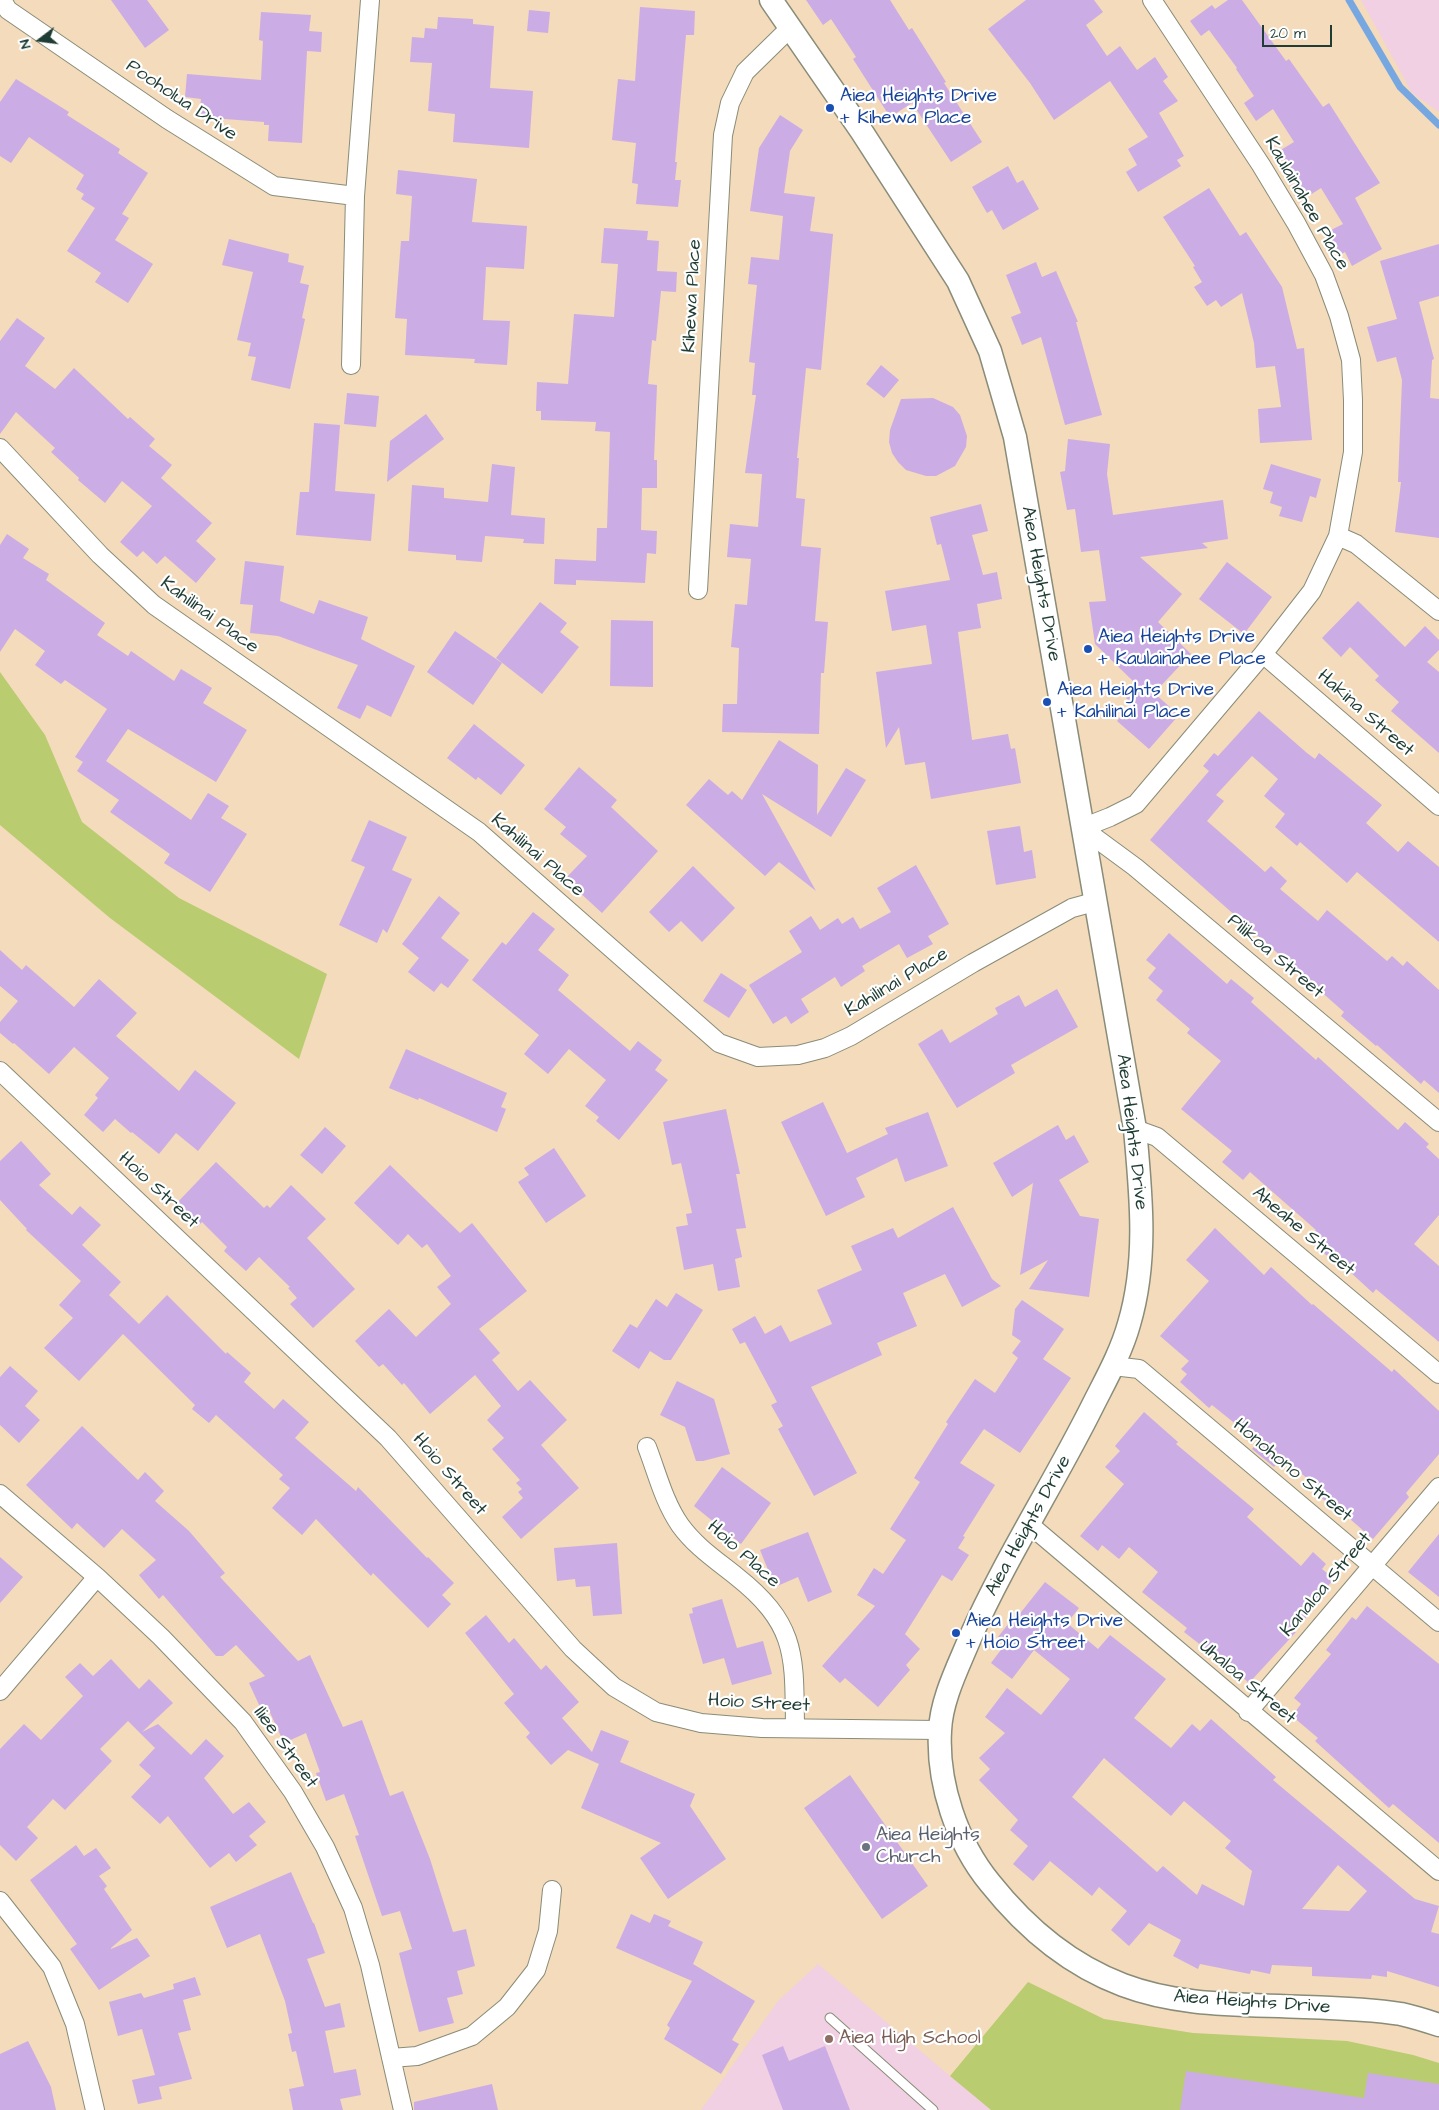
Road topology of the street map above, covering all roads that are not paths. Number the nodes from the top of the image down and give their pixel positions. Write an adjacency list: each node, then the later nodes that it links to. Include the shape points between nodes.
1 (2, 0): 6 (street, Pooholua Drive, via 8,10 160,114 274,186)
2 (370, 0): 6 (street)
3 (771, 0): 5 (street, Aiea Heights Drive)
4 (1152, 0): 9 (street, Kaulainahee Place, via 1296,223 1324,275 1339,316 1351,360 1354,409 1353,452)
5 (791, 27): 10 (street, Kihewa Place, via 745,72 730,103 724,135); 14 (street, Aiea Heights Drive, via 958,281 990,351 1014,437)
6 (354, 196): 7 (street)
7 (351, 365)
8 (0, 448): 15 (street, Kahilinai Place, via 100,555 154,604 479,832 719,1043 758,1057 798,1055 825,1048 1072,908)
9 (1338, 536): 11 (street, via 1356,544); 12 (street, Kaulainahee Place, via 1312,592)
10 (698, 590)
11 (1439, 611)
12 (1263, 654): 13 (street, Hakina Street); 14 (street, Kaulainahee Place, via 1136,804)
13 (1439, 806)
14 (1082, 828): 15 (street, Aiea Heights Drive); 17 (street, Pilikoa Street, via 1135,867)
15 (1094, 902): 18 (street, Aiea Heights Drive)
16 (0, 1071): 30 (street, Hoio Street, via 388,1438 573,1648 614,1687 656,1712 701,1723)
17 (1439, 1122)
18 (1135, 1130): 19 (street, Aiea Heights Drive, via 1142,1203 1142,1244 1129,1325); 20 (street, Aheahe Street, via 1157,1137)
19 (1113, 1366): 24 (street, Aiea Heights Drive); 25 (street, Honohono Street, via 1139,1369)
20 (1439, 1374)
21 (647, 1447): 30 (street, Hoio Place, via 667,1501 680,1524 696,1544 742,1580 769,1607 784,1628 795,1674)
22 (1439, 1487): 25 (street, Kanaloa Street)
23 (0, 1494): 26 (street, Iliee Street)
24 (1030, 1525): 29 (street, Uhaloa Street); 31 (street, Aiea Heights Drive, via 969,1641 947,1695)
25 (1371, 1565): 27 (street, Honohono Street); 29 (street, Kanaloa Street)
26 (97, 1577): 28 (street); 37 (street, Iliee Street, via 161,1637 243,1722 293,1792 325,1847 353,1908)
27 (1439, 1622)
28 (0, 1691)
29 (1248, 1712): 32 (street, Uhaloa Street)
30 (795, 1728): 31 (street, Hoio Street)
31 (940, 1730): 36 (street, Aiea Heights Drive, via 944,1788 960,1834 981,1873 1009,1907 1044,1939 1074,1960 1122,1985 1168,1998 1218,2005 1356,2010 1403,2015)
32 (1439, 1871)
33 (552, 1890): 37 (street, via 548,1931 536,1970 507,2007 472,2036 417,2056)
34 (0, 1901): 38 (street, via 52,1967 75,2024)
35 (830, 2018): 40 (lane)
36 (1439, 2025)
37 (391, 2058): 39 (street, Iliee Street)
38 (95, 2110)
39 (403, 2110)
40 (933, 2110)

